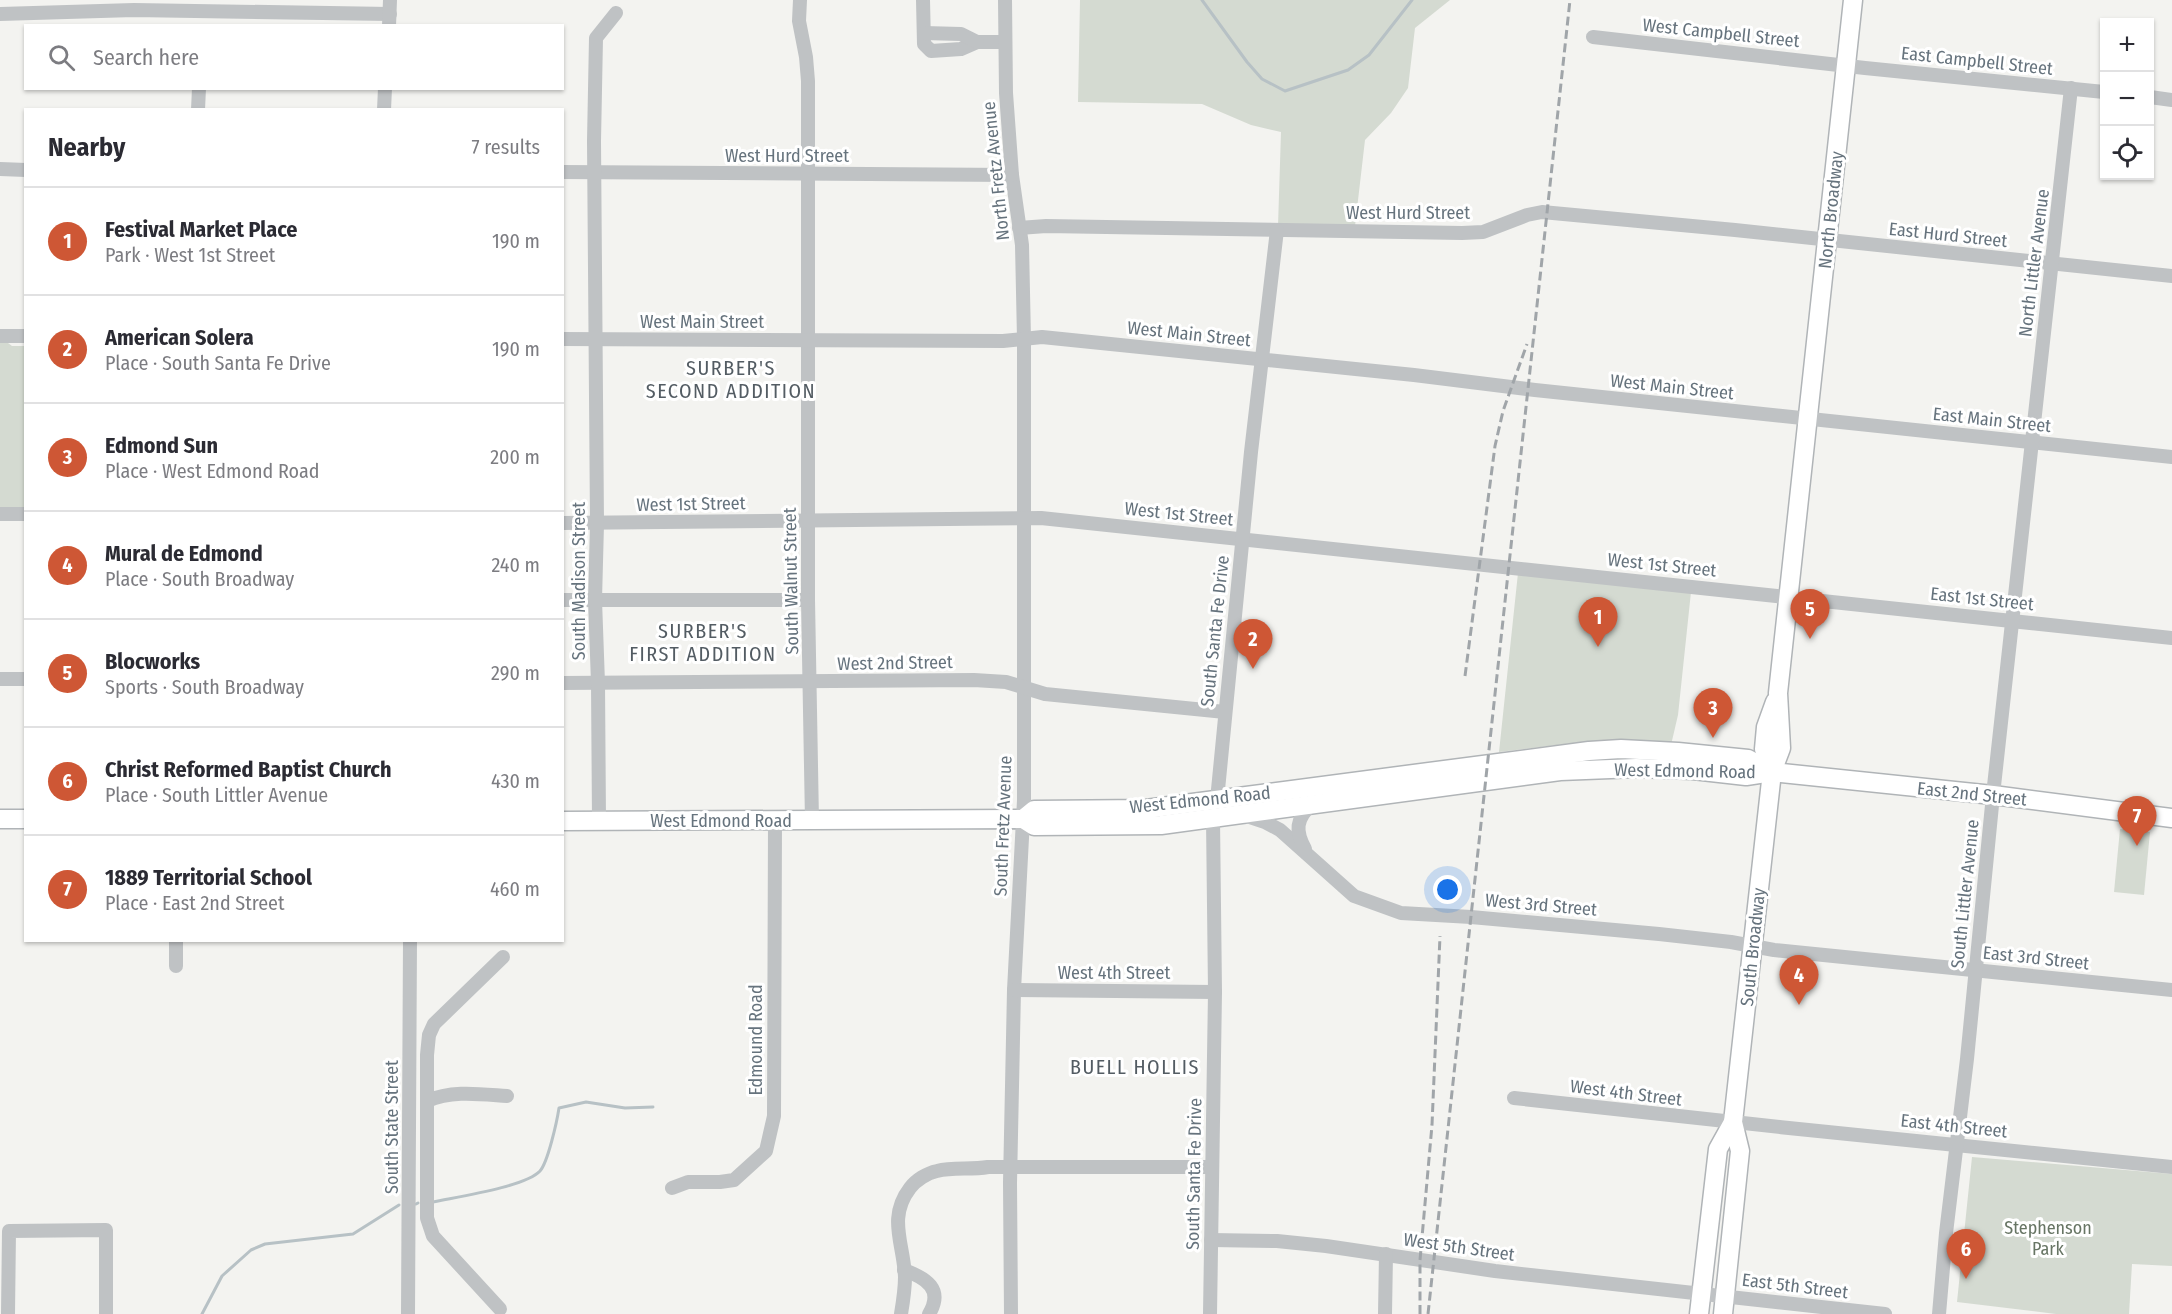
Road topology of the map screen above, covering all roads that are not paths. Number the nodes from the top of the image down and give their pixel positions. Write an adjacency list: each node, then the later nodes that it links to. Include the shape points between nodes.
1 (800, 0): 23 (street, South Walnut Street, via 799,21 808,81)
2 (923, 0): 9 (street, via 924,33 961,34 977,42)
3 (1005, 0): 9 (street, North Fretz Avenue)
4 (1853, 0): 10 (main road, North Broadway)
5 (390, 13): 6 (street, via 134,10)
6 (0, 14)
7 (616, 14): 22 (street, South Madison Street, via 596,38)
8 (1593, 37): 10 (street, West Campbell Street)
9 (1005, 42): 24 (street, North Fretz Avenue)
10 (1846, 66): 11 (street, East Campbell Street); 27 (main road, North Broadway)
11 (2071, 88): 14 (street, East Campbell Street); 28 (street, North Littler Avenue)
12 (199, 90): 17 (street)
13 (386, 90): 18 (street)
14 (2100, 92)
15 (2154, 98): 16 (street)
16 (2172, 100)
17 (198, 108)
18 (384, 108)
19 (0, 170): 20 (street)
20 (24, 170)
21 (564, 172): 22 (street, West Hurd Street)
22 (595, 172): 23 (street, West Hurd Street); 34 (street, South Madison Street)
23 (807, 174): 24 (street, West Hurd Street); 35 (street, South Walnut Street)
24 (1012, 175): 25 (street, North Fretz Avenue)
25 (1019, 228): 26 (street, West Hurd Street); 33 (street, North Fretz Avenue)
26 (1277, 230): 27 (street, West Hurd Street, via 1483,232 1542,212); 36 (street, South Santa Fe Drive)
27 (1827, 240): 28 (street, East Hurd Street); 37 (main road, North Broadway)
28 (2052, 264): 29 (street, East Hurd Street); 38 (street, North Littler Avenue)
29 (2172, 276)
30 (0, 336): 31 (street)
31 (24, 336)
32 (564, 339): 34 (street, West Main Street)
33 (1024, 339): 35 (street, West Main Street); 36 (street, West Main Street, via 1042,337); 43 (street, South Fretz Avenue)
34 (595, 340): 35 (street, West Main Street); 45 (street, South Madison Street)
35 (807, 341): 42 (street, South Walnut Street)
36 (1262, 360): 37 (street, West Main Street); 46 (street, South Santa Fe Drive)
37 (1808, 420): 38 (street, East Main Street); 47 (main road, South Broadway)
38 (2033, 442): 39 (street, East Main Street); 51 (street, South Littler Avenue)
39 (2172, 457)
40 (0, 514): 41 (street)
41 (24, 514)
42 (808, 519): 43 (street, West 1st Street); 45 (street, West 1st Street); 50 (street, South Walnut Street)
43 (1024, 519): 46 (street, West 1st Street); 58 (street, South Fretz Avenue)
44 (564, 523): 45 (street, West 1st Street)
45 (597, 524): 49 (street, South Madison Street)
46 (1242, 538): 47 (street, West 1st Street); 59 (street, South Santa Fe Drive)
47 (1788, 597): 51 (street, East 1st Street); 60 (main road, South Broadway, via 1778,693 1781,748)
48 (564, 600): 49 (street)
49 (595, 600): 50 (street); 57 (street, South Madison Street)
50 (808, 600): 55 (street, South Walnut Street)
51 (2013, 620): 52 (street, East 1st Street); 61 (street, South Littler Avenue)
52 (2172, 638)
53 (0, 679): 54 (street)
54 (24, 679)
55 (811, 682): 57 (street, West 2nd Street); 58 (street, West 2nd Street, via 974,680); 72 (street, South Walnut Street)
56 (564, 683): 57 (street, West 2nd Street)
57 (598, 683): 71 (street, South Madison Street)
58 (1023, 687): 59 (street, West 2nd Street, via 1045,694); 68 (street, South Fretz Avenue)
59 (1225, 712): 62 (street, South Santa Fe Drive)
60 (1772, 772): 61 (main road, East 2nd Street); 62 (main road, West Edmond Road, via 1748,759 1678,752 1589,751); 63 (main road, West Edmond Road, via 1746,776 1636,768 1560,771); 77 (main road, South Broadway)
61 (1993, 795): 65 (main road, East 2nd Street); 80 (street, South Littler Avenue)
62 (1217, 800): 68 (main road, West Edmond Road, via 1146,809 1034,810)
63 (1311, 805): 64 (main road, West Edmond Road); 74 (street, via 1299,820 1301,842)
64 (1235, 815): 69 (main road, West Edmond Road); 74 (street, West 3rd Street, via 1252,817 1280,830)
65 (2172, 818)
66 (0, 819): 67 (main road)
67 (24, 819)
68 (1023, 819): 69 (main road, West Edmond Road, via 1034,826 1161,825); 72 (main road, West Edmond Road); 81 (street, South Fretz Avenue)
69 (1214, 819): 83 (street, South Santa Fe Drive)
70 (564, 821): 71 (main road, West Edmond Road)
71 (599, 821): 73 (main road, West Edmond Road)
72 (812, 821): 73 (main road, West Edmond Road)
73 (775, 822): 94 (street, Edmound Road, via 774,1116 766,1151 734,1180 688,1182)
74 (1308, 854): 77 (street, West 3rd Street, via 1354,896 1401,913 1659,934)
75 (176, 942): 79 (street)
76 (410, 942): 93 (street, South State Street)
77 (1754, 946): 80 (street, East 3rd Street); 87 (main road, South Broadway)
78 (503, 957): 86 (street, via 434,1024 427,1055)
79 (176, 966)
80 (1975, 970): 82 (street, East 3rd Street); 88 (street, South Littler Avenue)
81 (1014, 990): 83 (street, West 4th Street); 90 (street, South Fretz Avenue)
82 (2172, 990)
83 (1215, 992): 91 (street, South Santa Fe Drive)
84 (507, 1096): 86 (street, via 442,1094)
85 (1514, 1098): 87 (street, West 4th Street)
86 (427, 1101): 89 (street)
87 (1733, 1122): 88 (street, East 4th Street); 98 (main road, South Broadway, via 1718,1149); 99 (main road, South Broadway, via 1740,1150)
88 (1957, 1144): 92 (street, East 4th Street); 112 (street, South Littler Avenue)
89 (427, 1167): 93 (street); 100 (street, via 427,1218 433,1236)
90 (1011, 1167): 91 (street); 97 (street, via 937,1171 913,1184 899,1204 897,1216); 106 (street, South Fretz Avenue)
91 (1211, 1167): 95 (street, South Santa Fe Drive)
92 (2172, 1167)
93 (410, 1170): 103 (street, South State Street)
94 (672, 1188)
95 (1211, 1240): 96 (street, West 5th Street, via 1277,1241); 107 (street, South Santa Fe Drive)
96 (1386, 1254): 98 (street, West 5th Street, via 1495,1271); 108 (street)
97 (904, 1270): 104 (street); 105 (street, via 930,1285 935,1300)
98 (1701, 1293): 99 (street, East 5th Street); 109 (main road, South Broadway)
99 (1725, 1295): 110 (main road, South Broadway); 111 (street, East 5th Street)
100 (500, 1309)
101 (8, 1314): 102 (street, via 9,1231 95,1230 106,1230)
102 (106, 1314)
103 (408, 1314)
104 (901, 1314)
105 (929, 1314)
106 (1011, 1314)
107 (1210, 1314)
108 (1385, 1314)
109 (1699, 1314)
110 (1723, 1314)
111 (1885, 1314)
112 (1939, 1314)

